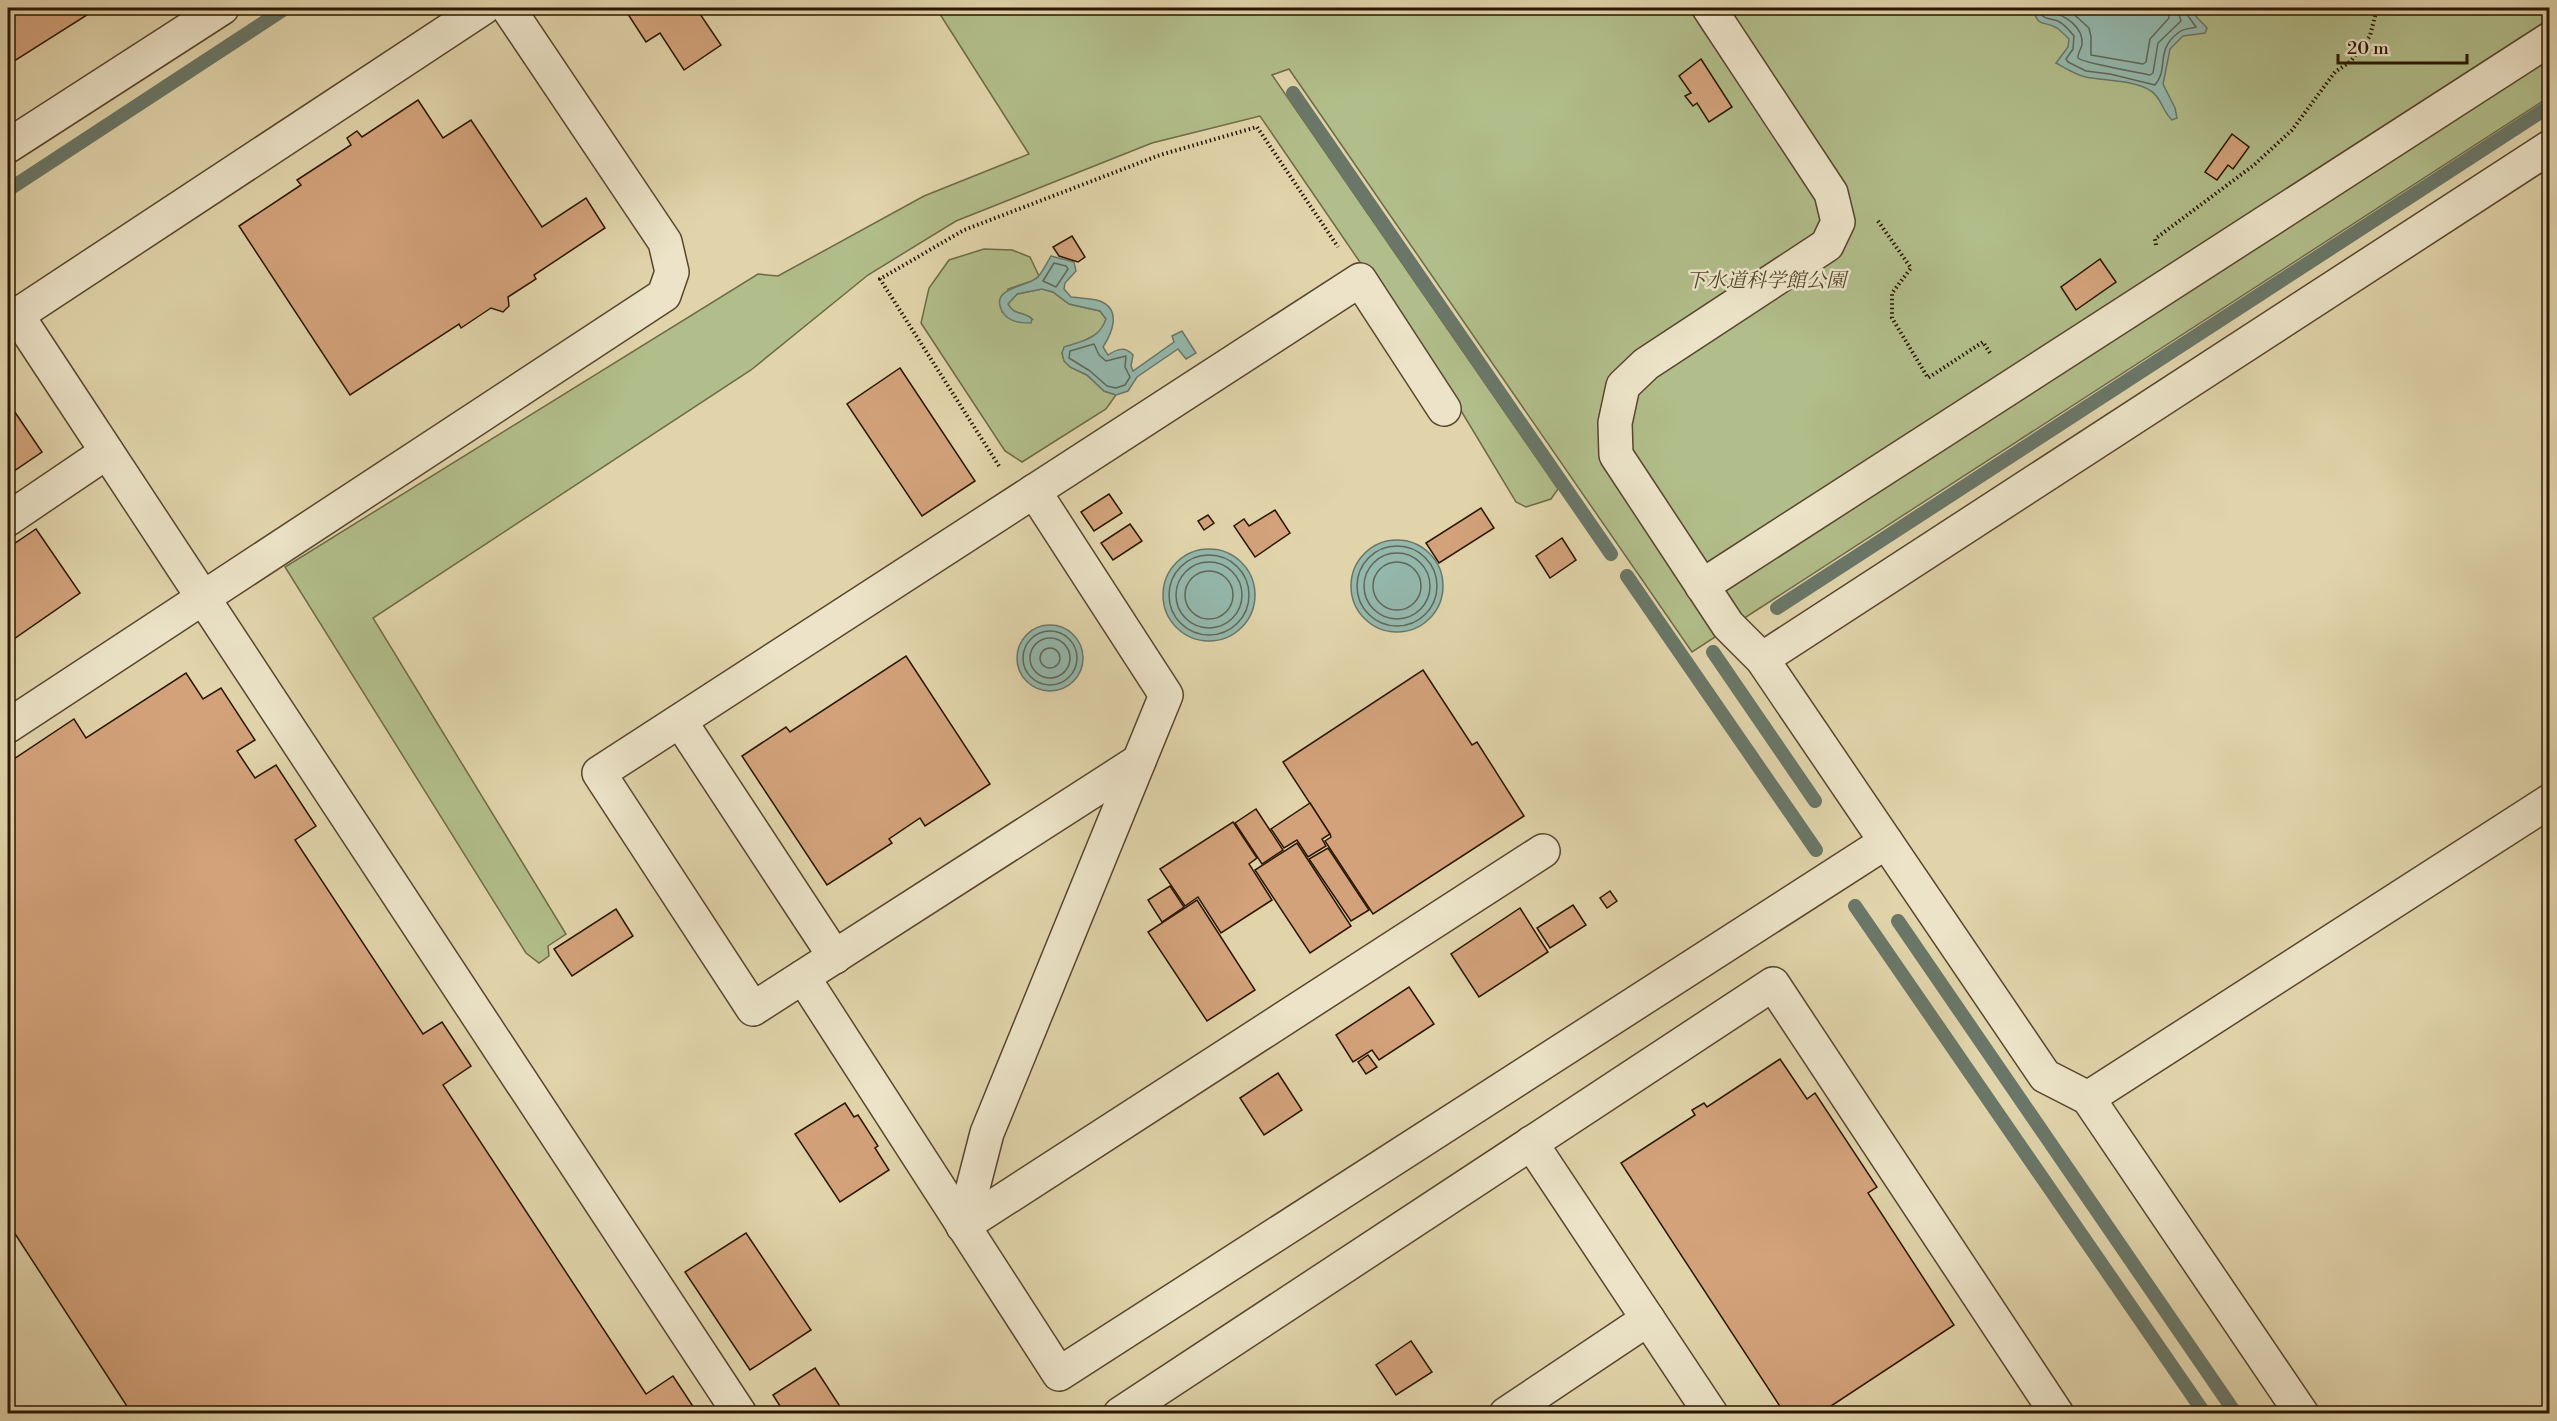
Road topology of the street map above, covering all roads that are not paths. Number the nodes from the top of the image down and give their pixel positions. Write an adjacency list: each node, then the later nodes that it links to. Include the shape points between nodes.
1 (222, 8): 6 (street)
2 (483, 8): 8 (street)
3 (508, 8): 14 (street, via 665,242 672,272 664,295)
4 (1708, 8): 13 (street, via 1830,193 1838,222 1827,245 1646,364 1623,386 1615,423 1616,455)
5 (2550, 39): 13 (street)
6 (8, 146)
7 (2550, 147): 15 (street)
8 (12, 318): 10 (street)
9 (1444, 409): 11 (street, via 1360,280)
10 (107, 452): 12 (street); 14 (street)
11 (1027, 496): 16 (street); 18 (street, via 1166,696)
12 (8, 519)
13 (1702, 586): 15 (street, via 1728,625)
14 (203, 597): 17 (street); 28 (street)
15 (1762, 659): 20 (street)
16 (680, 721): 22 (street); 23 (street, via 599,773 753,1009)
17 (8, 726)
18 (1139, 761): 22 (street); 26 (street, via 987,1133)
19 (2550, 801): 24 (street)
20 (1886, 842): 24 (street, via 2045,1076); 26 (street, via 1059,1374)
21 (1543, 851): 26 (street)
22 (834, 957): 23 (street)
23 (803, 976): 26 (street)
24 (2088, 1098): 33 (street)
25 (1531, 1143): 27 (street); 29 (street); 32 (street, via 1773,984)
26 (963, 1226)
27 (1648, 1319): 30 (street); 31 (street)
28 (740, 1413)
29 (1120, 1413)
30 (1506, 1413)
31 (1711, 1413)
32 (2057, 1413)
33 (2302, 1413)

